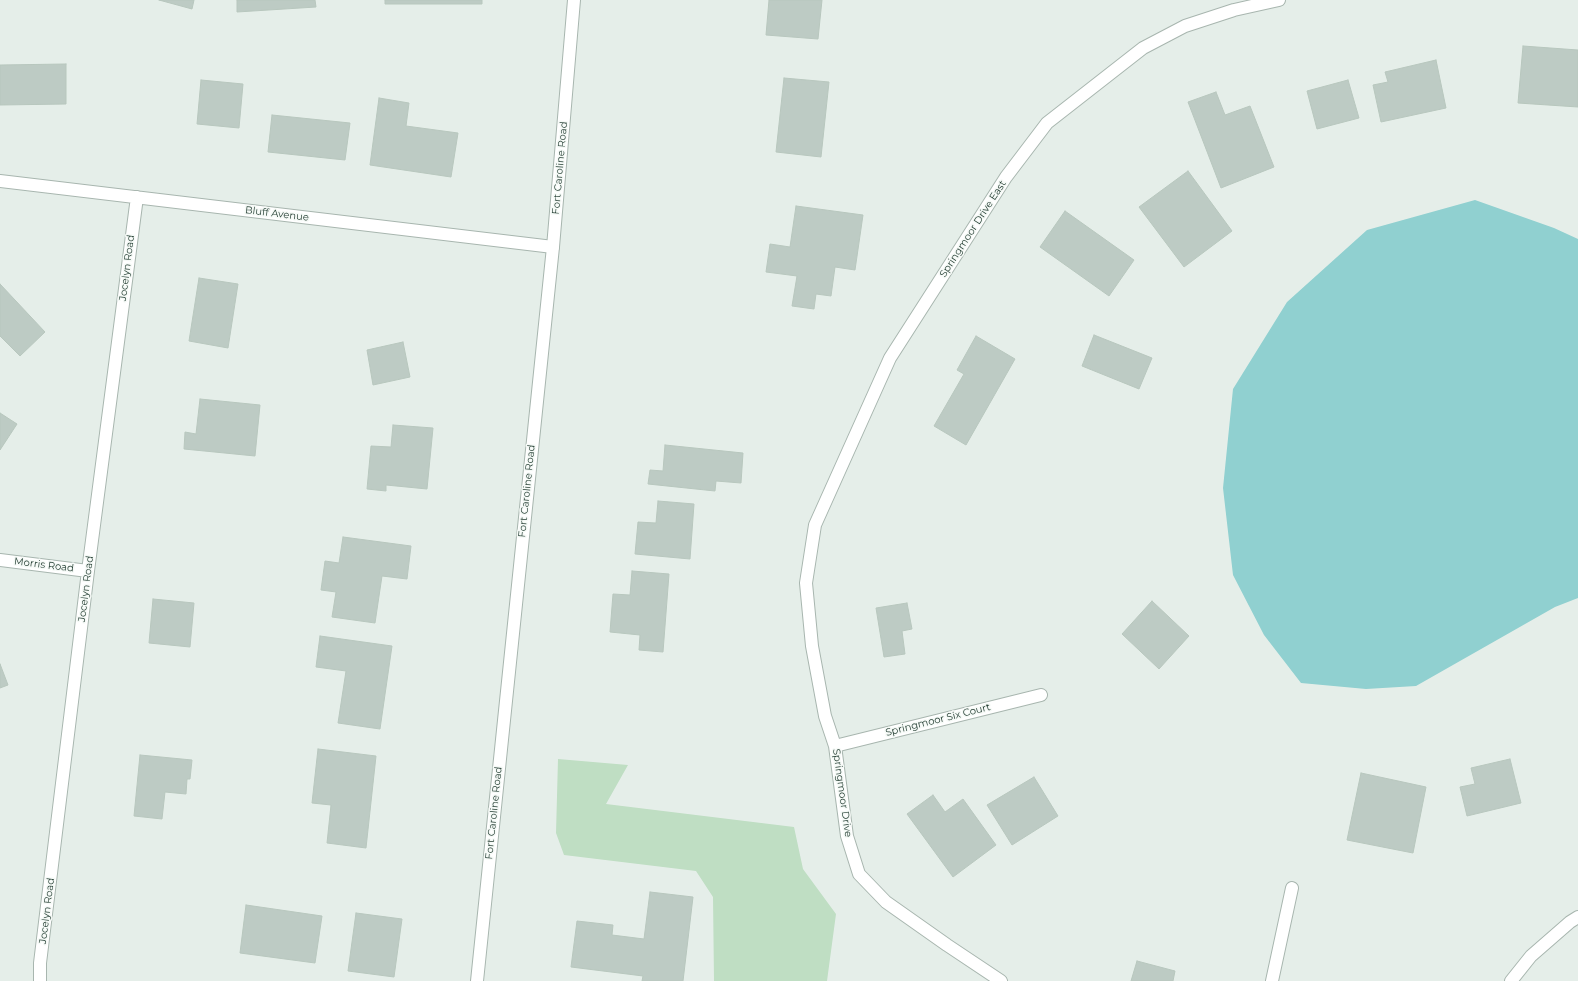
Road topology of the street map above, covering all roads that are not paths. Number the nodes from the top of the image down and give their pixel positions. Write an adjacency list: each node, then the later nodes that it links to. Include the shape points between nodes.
1 (574, 0): 5 (street, Fort Caroline Road)
2 (1279, 0): 8 (street, Springmoor Drive East, via 1234,10 1185,26 1143,48 1048,123 1006,178 890,358 815,525)
3 (0, 181): 4 (street, Bluff Avenue)
4 (136, 197): 5 (street, Bluff Avenue); 7 (street, Jocelyn Road)
5 (554, 247): 14 (street, Fort Caroline Road)
6 (0, 560): 7 (street, Morris Road)
7 (88, 571): 13 (street, Jocelyn Road, via 40,963)
8 (806, 583): 10 (street, Springmoor Drive, via 812,646 825,716)
9 (1041, 695): 10 (street, Springmoor Six Court)
10 (835, 746): 15 (street, Springmoor Drive, via 847,836 859,874 886,902)
11 (1292, 888): 16 (street)
12 (1578, 917): 17 (street, via 1531,956)
13 (40, 981)
14 (477, 981)
15 (1001, 981)
16 (1272, 981)
17 (1511, 981)

